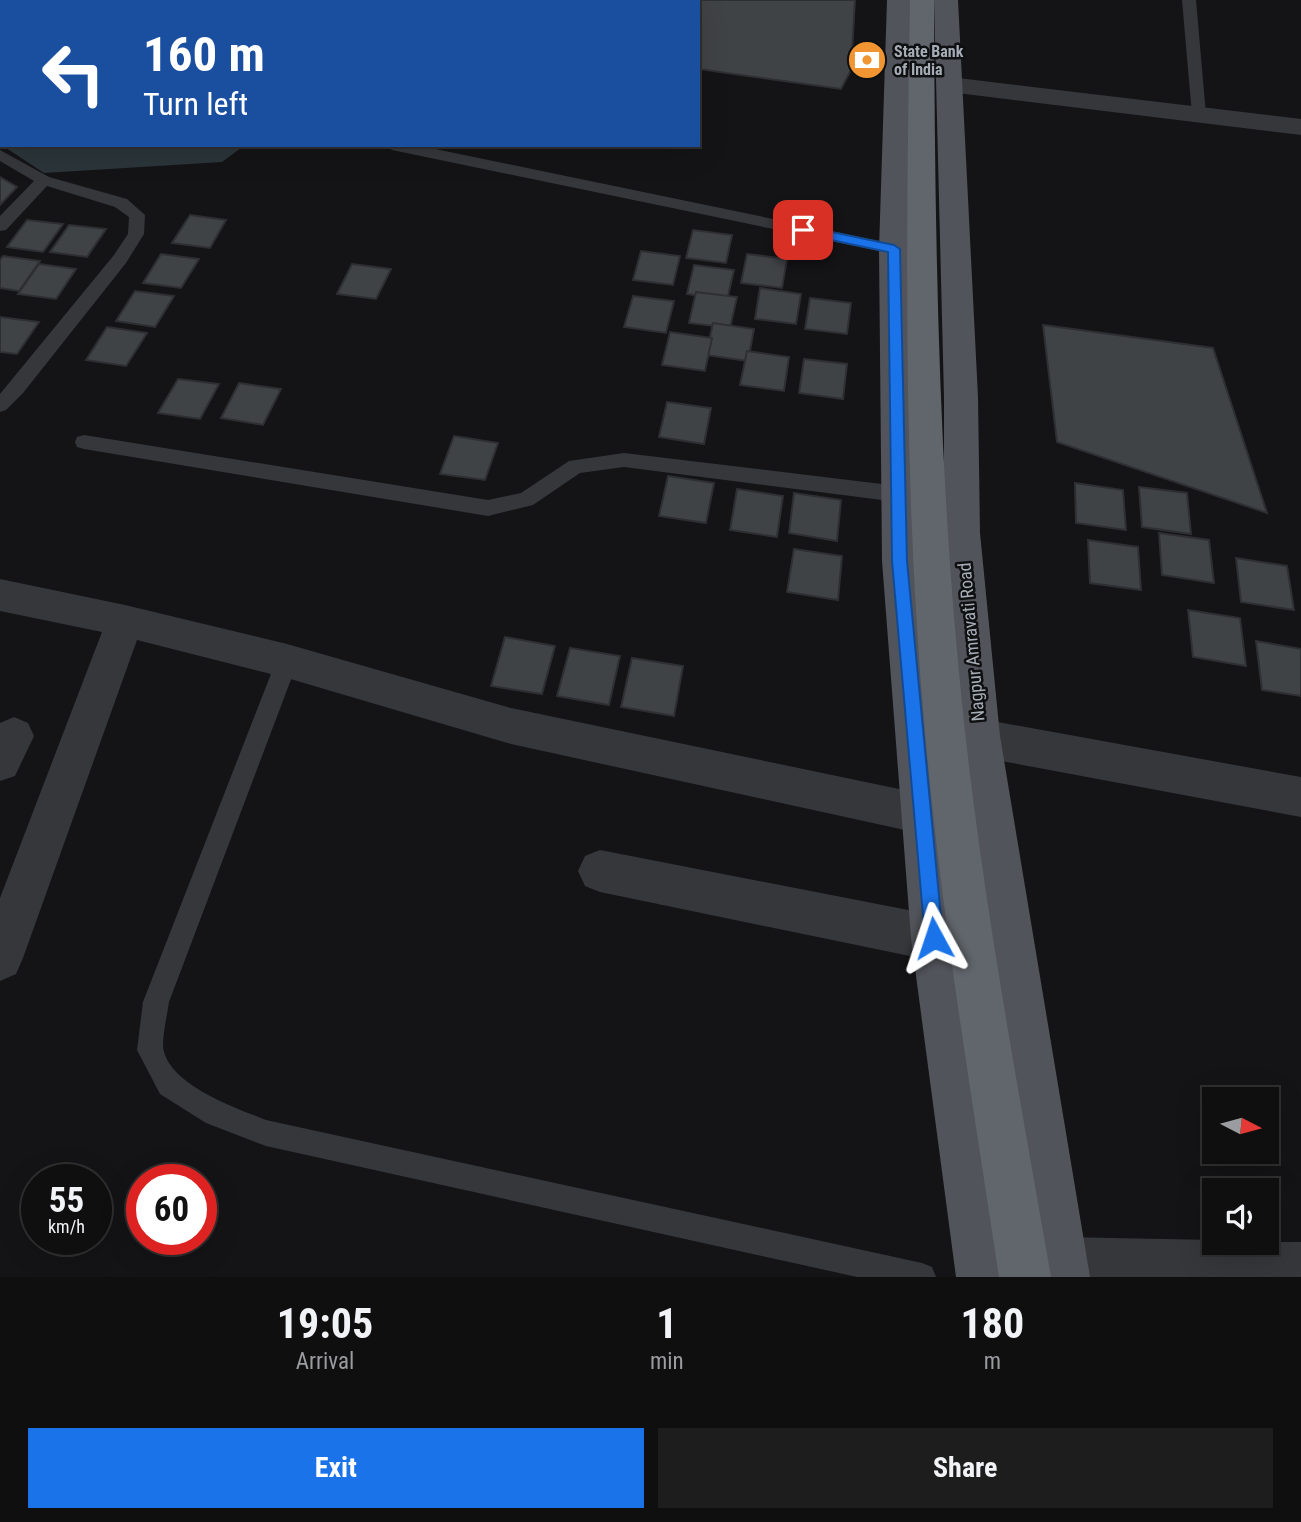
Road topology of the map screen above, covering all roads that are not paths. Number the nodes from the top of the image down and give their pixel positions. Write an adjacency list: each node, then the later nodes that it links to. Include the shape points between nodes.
1 (899, 0): 12 (main road)
2 (922, 0): 27 (highway, via 924,439 944,721 969,932)
3 (946, 0): 5 (main road, Nagpur Amravati Road)
4 (1189, 0): 6 (lane)
5 (950, 85): 6 (street); 20 (main road, Nagpur Amravati Road, via 962,533)
6 (1199, 115): 7 (street)
7 (1301, 127)
8 (402, 147): 12 (lane)
9 (0, 155): 10 (lane)
10 (44, 180): 11 (lane); 13 (lane, via 121,203 137,215 136,234)
11 (0, 226)
12 (894, 249): 15 (main road)
13 (0, 405)
14 (84, 442): 15 (lane, via 488,508 526,500 576,466 624,460)
15 (898, 494): 19 (main road)
16 (0, 595): 17 (street)
17 (125, 621): 18 (street); 25 (street)
18 (287, 662): 22 (street, via 510,726); 28 (lane, via 156,1002 150,1050 169,1085 215,1114 266,1133)
19 (915, 728): 20 (street); 22 (main road)
20 (980, 736): 21 (street); 27 (main road, Nagpur Amravati Road)
21 (1301, 797)
22 (923, 814): 24 (main road)
23 (600, 872): 24 (street)
24 (934, 938): 29 (main road)
25 (0, 958)
26 (1301, 1268): 27 (street)
27 (1051, 1272)
28 (922, 1277)
29 (982, 1277)

